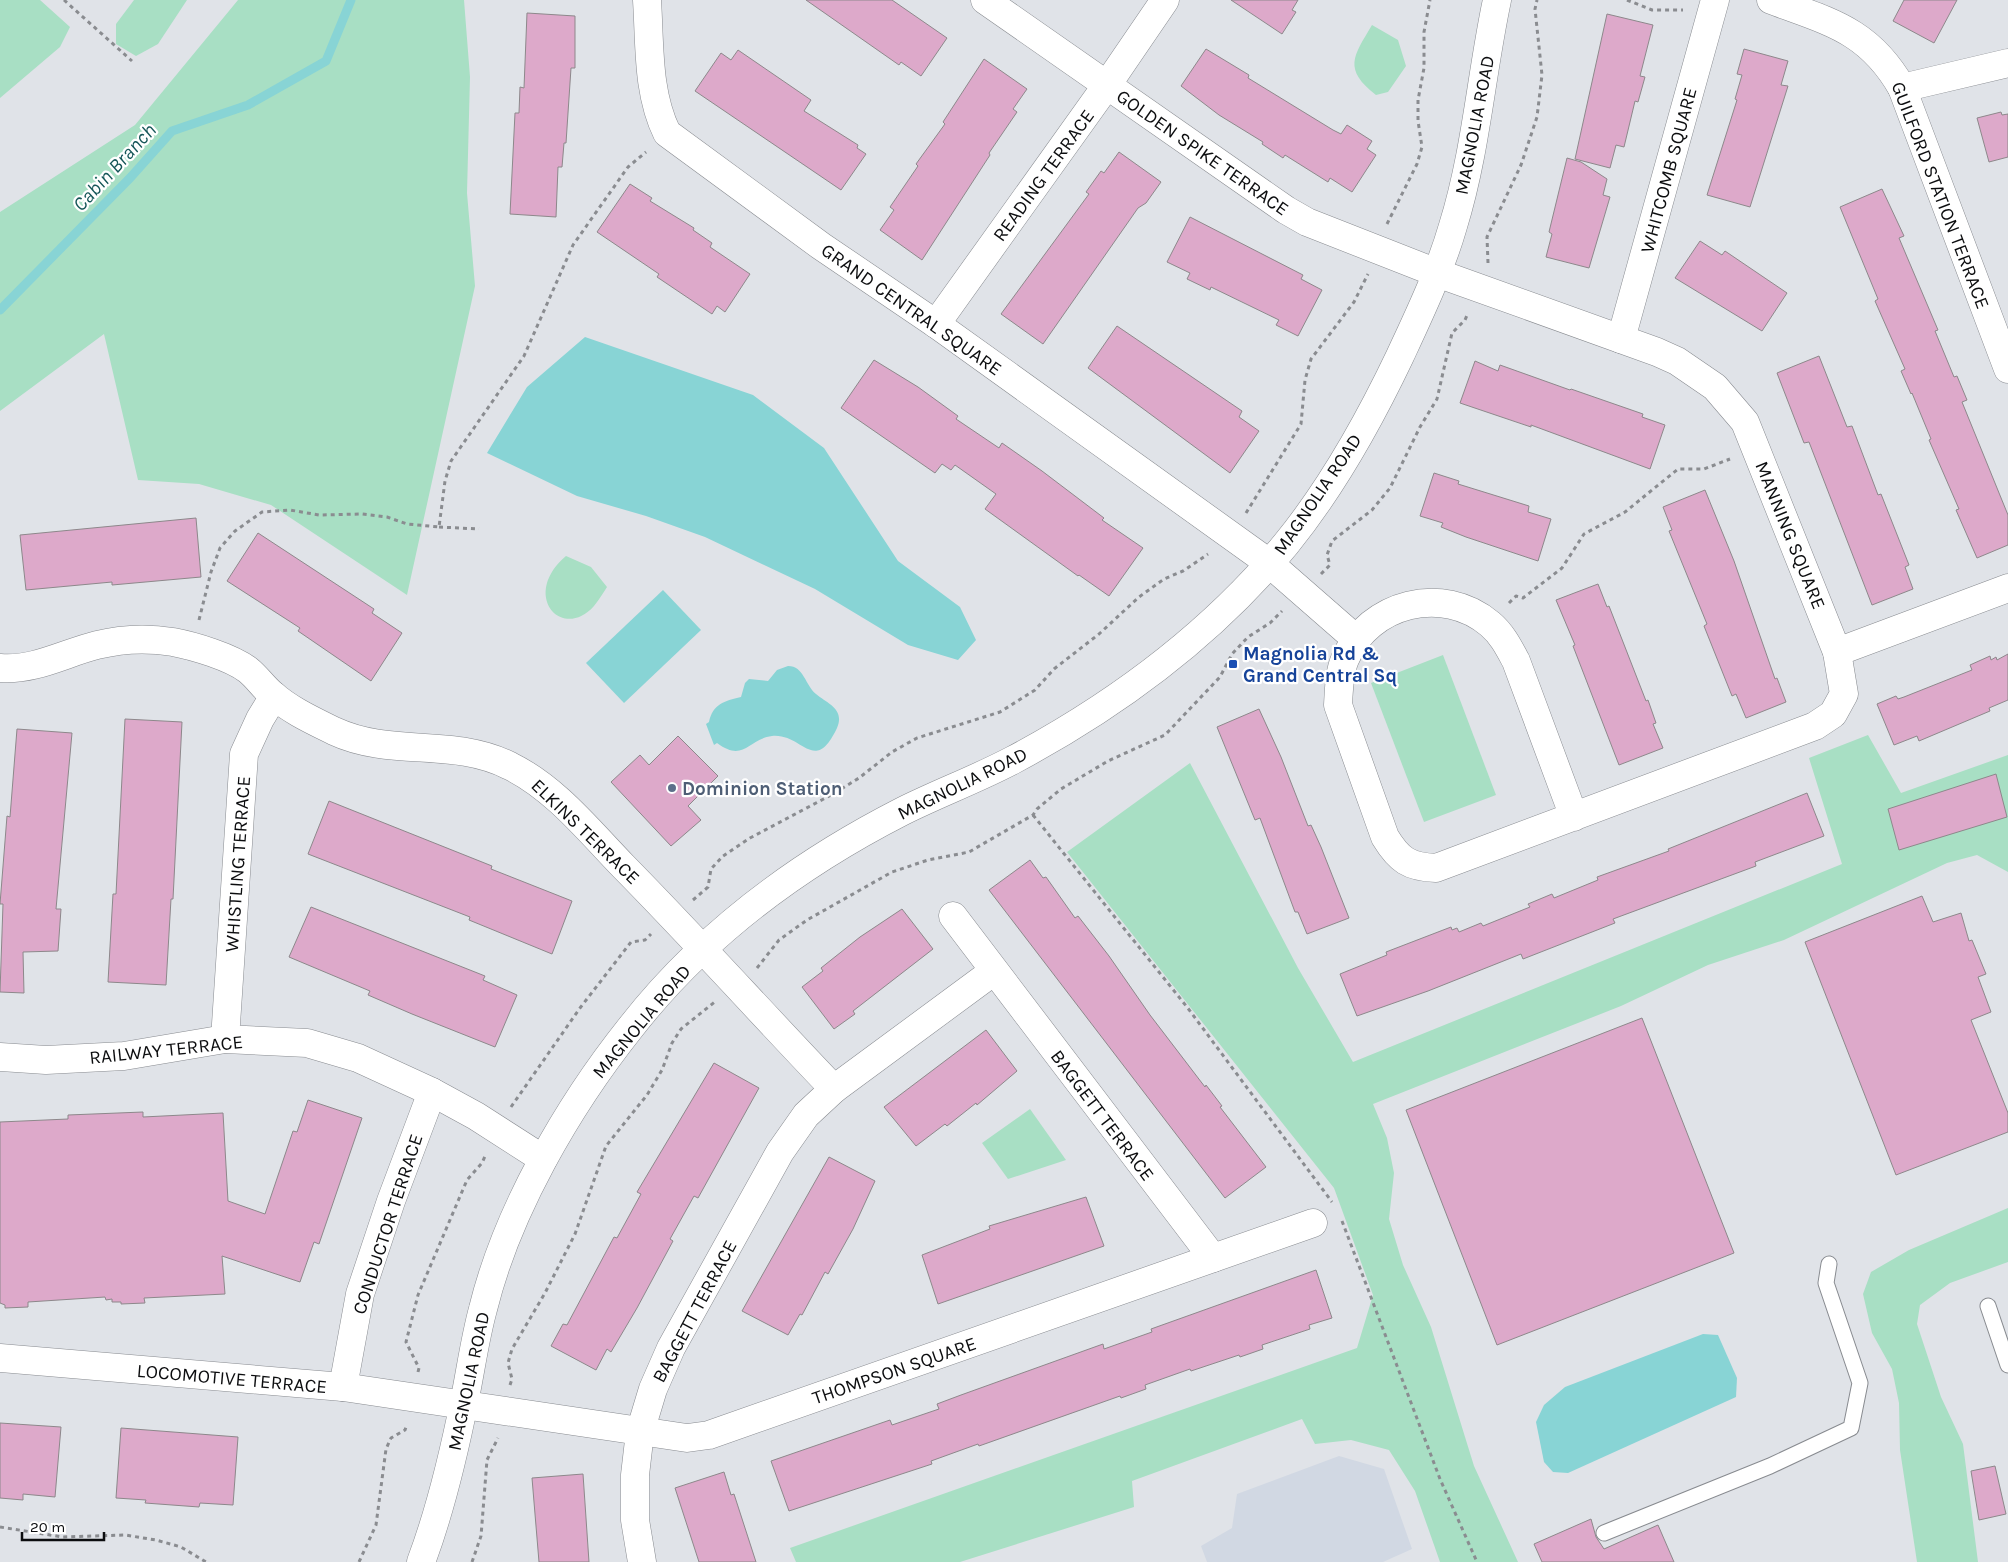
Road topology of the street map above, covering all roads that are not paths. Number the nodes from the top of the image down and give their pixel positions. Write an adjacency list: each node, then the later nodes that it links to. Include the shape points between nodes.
1 (647, 0): 11 (street, GRAND CENTRAL SQUARE, via 653,92 667,133 821,246)
2 (985, 0): 8 (street, GOLDEN SPIKE TERRACE)
3 (1164, 0): 8 (street, READING TERRACE)
4 (1497, 0): 10 (street, MAGNOLIA ROAD, via 1471,160)
5 (1715, 0): 13 (street, WHITCOMB SQUARE)
6 (1771, 0): 9 (street, GUILFORD STATION TERRACE, via 1859,36 1881,57)
7 (2008, 63): 9 (street)
8 (1107, 85): 10 (street, GOLDEN SPIKE TERRACE, via 1307,222); 11 (street, READING TERRACE)
9 (1902, 88): 12 (street, GUILFORD STATION TERRACE)
10 (1437, 273): 13 (street, MANNING SQUARE); 15 (street, MAGNOLIA ROAD, via 1378,403 1320,496)
11 (936, 324): 15 (street, GRAND CENTRAL SQUARE)
12 (2002, 334): 14 (street, GUILFORD STATION TERRACE)
13 (1621, 339): 18 (street, MANNING SQUARE, via 1677,361 1715,387 1745,422)
14 (2008, 369)
15 (1269, 563): 17 (street); 23 (street, MAGNOLIA ROAD, via 1202,631 1109,704 995,770 906,809 841,844 779,886)
16 (2008, 588): 18 (street)
17 (1356, 640): 21 (street, MANNING SQUARE, via 1384,614 1427,602 1450,604 1490,624 1506,641 1516,661); 21 (street, MANNING SQUARE, via 1344,660 1338,705 1385,837 1394,852 1418,867 1436,868)
18 (1838, 652): 21 (street, MANNING SQUARE, via 1844,694 1833,714 1814,726)
19 (0, 668): 20 (street, ELKINS TERRACE, via 30,666 99,644 137,640 172,642 216,655 248,670)
20 (274, 696): 23 (street, ELKINS TERRACE, via 335,731 365,743 482,754 530,777 568,809); 25 (street, WHISTLING TERRACE, via 244,754)
21 (1574, 817)
22 (953, 916): 24 (street, BAGGETT TERRACE)
23 (703, 947): 27 (street); 29 (street, MAGNOLIA ROAD, via 633,1024 589,1083)
24 (994, 970): 27 (street, BAGGETT TERRACE); 31 (street, BAGGETT TERRACE)
25 (225, 1039): 26 (street, RAILWAY TERRACE, via 124,1056 46,1060); 28 (street, RAILWAY TERRACE, via 307,1043 358,1058)
26 (0, 1057)
27 (834, 1090): 38 (street, BAGGETT TERRACE, via 806,1116 780,1152 671,1348 653,1389)
28 (432, 1092): 29 (street, RAILWAY TERRACE); 36 (street, CONDUCTOR TERRACE, via 360,1294)
29 (543, 1159): 37 (street, MAGNOLIA ROAD, via 507,1237 483,1307)
30 (1313, 1223): 31 (street, THOMPSON SQUARE)
31 (1213, 1258): 38 (street, THOMPSON SQUARE, via 709,1435 687,1438)
32 (1829, 1264): 39 (lane, via 1826,1283 1860,1383 1851,1428 1752,1474)
33 (1988, 1306): 35 (lane)
34 (0, 1358): 36 (street, LOCOMOTIVE TERRACE)
35 (2008, 1365)
36 (343, 1387): 37 (street, LOCOMOTIVE TERRACE)
37 (464, 1405): 38 (street, THOMPSON SQUARE); 40 (street, MAGNOLIA ROAD, via 432,1533)
38 (640, 1432): 41 (street, BAGGETT TERRACE, via 635,1520)
39 (1604, 1533)
40 (421, 1562)
41 (642, 1562)

